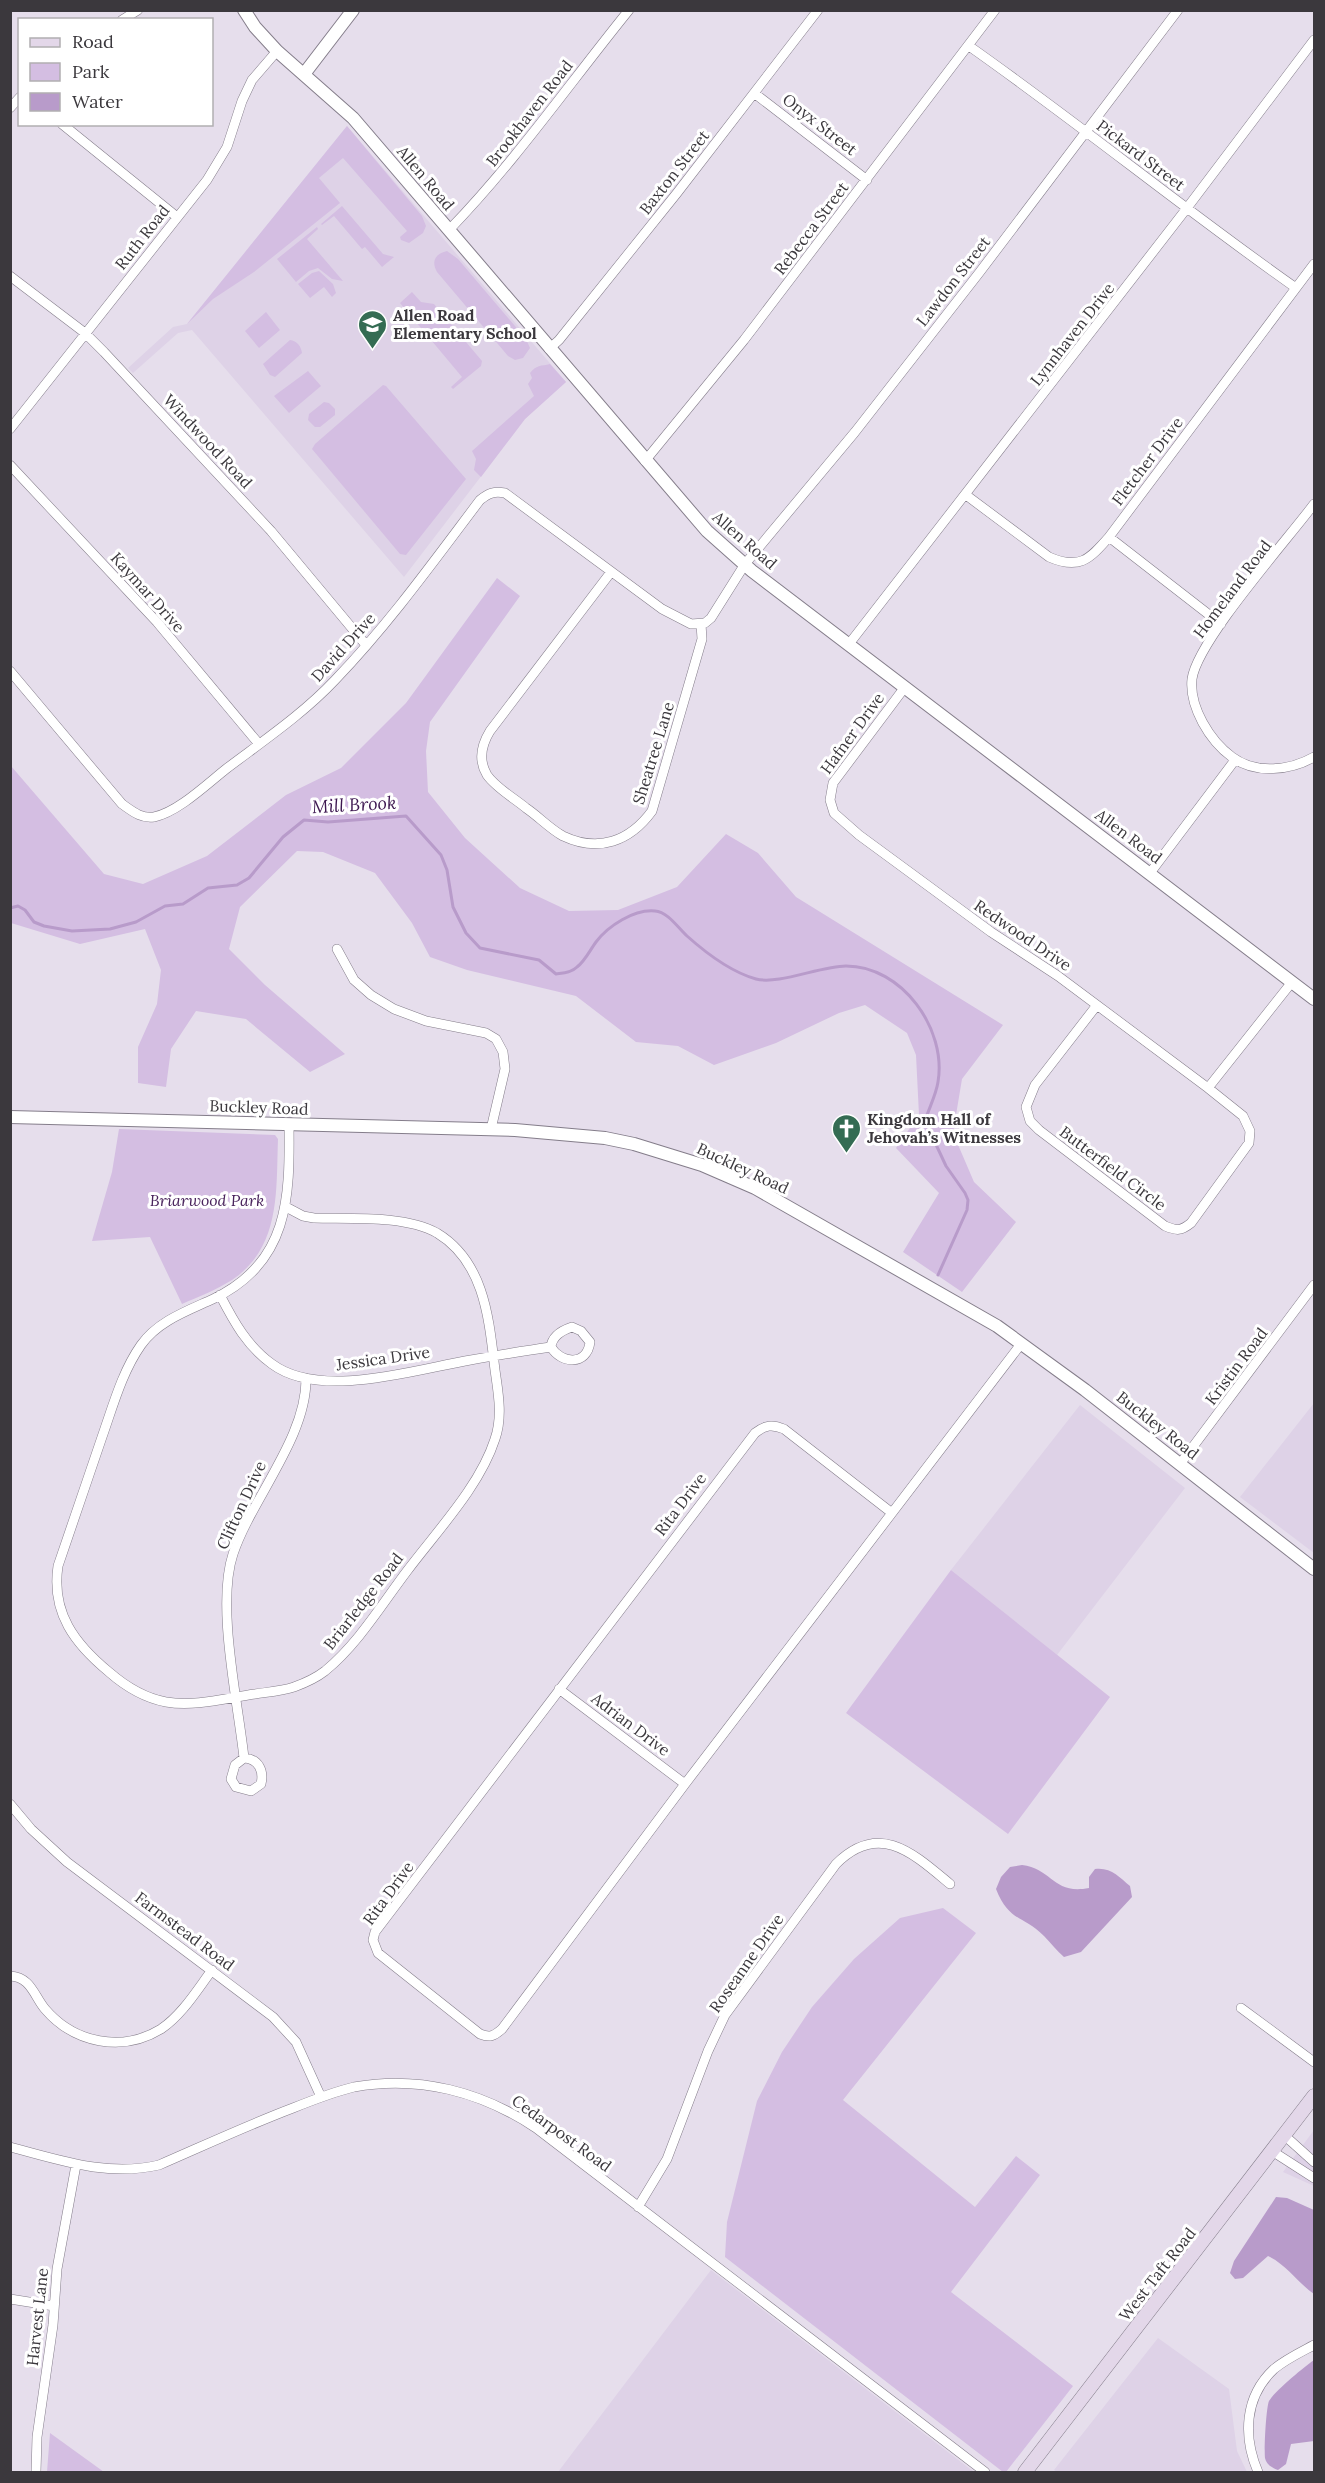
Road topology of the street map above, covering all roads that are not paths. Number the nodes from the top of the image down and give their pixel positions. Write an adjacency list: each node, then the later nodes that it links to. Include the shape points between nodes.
1 (138, 10): 8 (street)
2 (244, 10): 11 (street, Allen Road)
3 (353, 10): 12 (street)
4 (629, 10): 19 (street, Brookhaven Road, via 512,160)
5 (818, 10): 13 (street, Baxton Street)
6 (995, 10): 10 (street, Rebecca Street)
7 (1178, 10): 15 (street, Lawdon Street)
8 (125, 18)
9 (1314, 40): 17 (street, Lynnhaven Drive)
10 (969, 45): 15 (street, Pickard Street); 16 (street, Rebecca Street)
11 (277, 51): 12 (street, Allen Road); 18 (street, Ruth Road, via 252,80 227,147)
12 (304, 74): 19 (street, Allen Road, via 353,118)
13 (754, 93): 16 (street, Onyx Street); 24 (street, Baxton Street)
14 (64, 126): 18 (street)
15 (1086, 132): 17 (street, Pickard Street); 31 (street, Lawdon Street, via 862,423)
16 (867, 180): 26 (street, Rebecca Street)
17 (1187, 208): 22 (street, Pickard Street); 28 (street, Lynnhaven Drive)
18 (177, 217): 23 (street, Ruth Road)
19 (449, 230): 24 (street, Allen Road)
20 (1314, 264): 22 (street, Fletcher Drive)
21 (10, 276): 23 (street, Windwood Road)
22 (1296, 288): 30 (street, Fletcher Drive)
23 (85, 333): 25 (street, Ruth Road); 36 (street, Windwood Road, via 271,531)
24 (549, 349): 26 (street, Allen Road)
25 (10, 429)
26 (645, 461): 31 (street, Allen Road, via 707,531)
27 (10, 465): 39 (street, Kaymar Drive, via 157,622)
28 (966, 495): 30 (street, Fletcher Drive, via 1049,557 1062,562 1086,560); 35 (street, Lynnhaven Drive)
29 (1314, 504): 34 (street, Homeland Road)
30 (1109, 537): 34 (street)
31 (745, 564): 33 (street, via 711,618); 35 (street, Allen Road)
32 (611, 572): 33 (street, David Drive, via 662,609 691,624); 33 (street, Sheatree Lane, via 490,731 482,752 487,775 563,836 592,844 608,843 636,831 652,811 702,639); 36 (street, David Drive, via 505,493 496,491 480,500)
33 (701, 624)
34 (1221, 624): 41 (street, Homeland Road, via 1198,661 1192,695 1213,737)
35 (849, 644): 38 (street, Allen Road)
36 (366, 645): 39 (street, David Drive, via 312,702)
37 (10, 671): 39 (street, David Drive, via 122,804 140,816 153,817 170,811)
38 (905, 687): 42 (street, Hafner Drive, via 833,783); 43 (street, Allen Road)
39 (259, 744)
40 (1314, 757): 41 (street, via 1290,767 1268,769)
41 (1235, 760): 43 (street)
42 (830, 800): 47 (street, Redwood Drive, via 834,813 859,835)
43 (1150, 873): 45 (street, Allen Road)
44 (337, 949): 51 (street, via 354,980 394,1009 496,1039 505,1069)
45 (1292, 982): 46 (street, Allen Road); 48 (street)
46 (1314, 999)
47 (1096, 1005): 48 (street, Redwood Drive); 48 (street, Butterfield Circle, via 1035,1085 1026,1110 1039,1130 1176,1231 1191,1223 1250,1143 1250,1131 1243,1116)
48 (1208, 1088)
49 (10, 1117): 50 (street, Buckley Road)
50 (288, 1125): 51 (street, Buckley Road); 52 (street, Briarledge Road, via 290,1168)
51 (491, 1129): 55 (street, Buckley Road, via 605,1138 702,1165 763,1193)
52 (286, 1207): 54 (street, Briarledge Road, via 277,1237 265,1257); 57 (street, Briarledge Road, via 314,1218 392,1221 437,1233 468,1262 480,1287)
53 (1314, 1285): 59 (street, Kristin Road)
54 (220, 1295): 58 (street, Jessica Drive, via 248,1344 273,1366); 63 (street, Briarledge Road, via 160,1326 128,1364 56,1579 66,1624 74,1640 119,1681 165,1702 194,1703)
55 (1021, 1344): 59 (street, Buckley Road); 60 (street, Rita Drive)
56 (551, 1347): 57 (street, Jessica Drive)
57 (494, 1355): 58 (street, Jessica Drive, via 359,1380); 63 (street, Briarledge Road, via 500,1408 487,1461 357,1637 325,1671 309,1681 291,1688)
58 (306, 1378): 63 (street, Clifton Drive, via 303,1403 290,1441 232,1555 227,1595 228,1639)
59 (1180, 1464): 61 (street, Buckley Road)
60 (892, 1513): 62 (street, Rita Drive, via 784,1429 763,1427 727,1467); 65 (street, Rita Drive)
61 (1314, 1569)
62 (559, 1689): 65 (street, Adrian Drive); 65 (street, Rita Drive, via 381,1924 373,1940 378,1953 480,2034 495,2036 502,2029)
63 (237, 1696): 64 (street, Clifton Drive)
64 (244, 1758)
65 (685, 1784)
66 (10, 1804): 68 (street, Farmstead Road, via 67,1862)
67 (950, 1884): 80 (street, Roseanne Drive, via 915,1855 895,1845 877,1842 859,1846 836,1864 725,2015 667,2158)
68 (212, 1970): 69 (street, via 161,2028 122,2042 82,2038 66,2029 44,2008 33,1988); 73 (street, Farmstead Road, via 273,2017 296,2042)
69 (10, 1976)
70 (1241, 2008): 71 (street)
71 (1314, 2062)
72 (1314, 2096): 74 (main road, West Taft Road)
73 (321, 2097): 78 (street, Cedarpost Road, via 159,2165 118,2170); 80 (street, Cedarpost Road, via 353,2088 412,2084 486,2100 536,2128)
74 (1284, 2135): 76 (main road, West Taft Road); 77 (street)
75 (10, 2147): 78 (street, Cedarpost Road)
76 (1272, 2151): 79 (street); 86 (main road, West Taft Road)
77 (1314, 2162)
78 (76, 2165): 82 (street, Harvest Lane, via 58,2258)
79 (1314, 2178)
80 (638, 2207): 85 (street, Cedarpost Road)
81 (10, 2299): 82 (street)
82 (54, 2306): 84 (street, Harvest Lane)
83 (1314, 2345): 87 (street, via 1274,2369 1253,2399 1247,2437)
84 (36, 2472)
85 (985, 2472)
86 (1025, 2472)
87 (1258, 2472)

